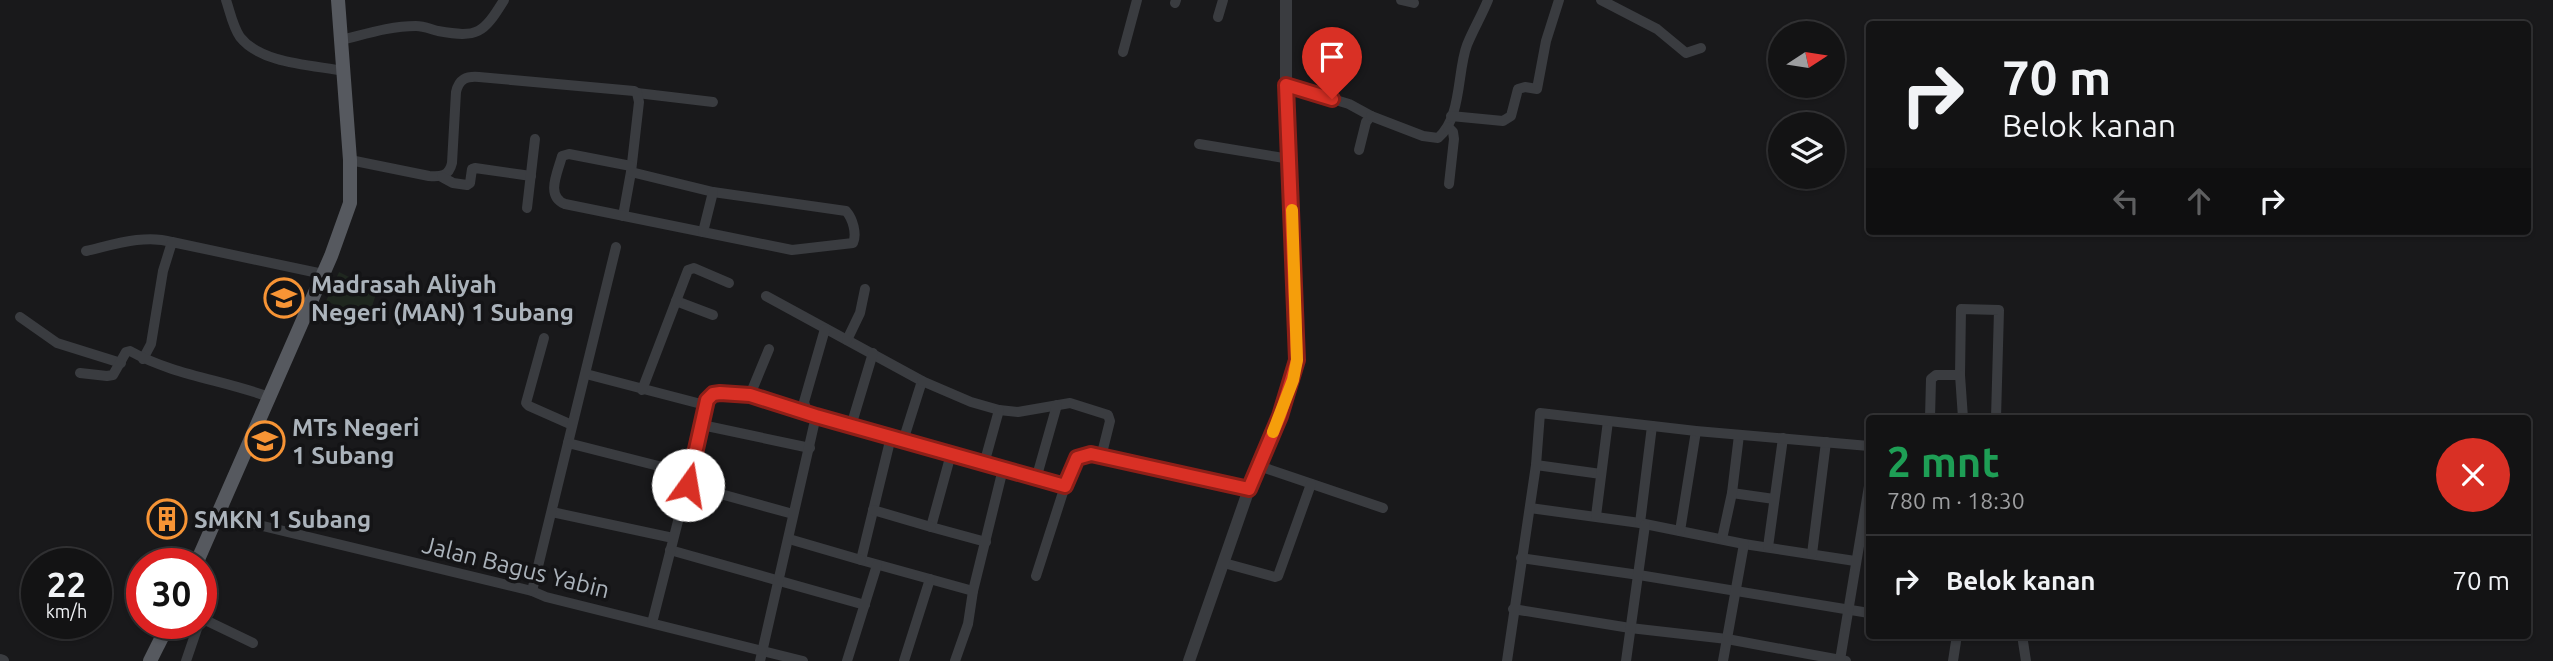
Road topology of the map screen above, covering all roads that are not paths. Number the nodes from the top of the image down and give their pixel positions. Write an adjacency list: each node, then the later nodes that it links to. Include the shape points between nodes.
1 (226, 0): 16 (street, via 240,36 259,52)
2 (338, 0): 13 (main road)
3 (504, 0): 13 (street, via 488,26 473,34 395,27)
4 (1137, 0): 15 (street)
5 (1223, 0): 12 (street)
6 (1286, 0): 17 (street)
7 (1401, 0): 11 (street)
8 (1488, 0): 21 (street, via 1467,46)
9 (1559, 0): 21 (street, via 1537,89 1518,89 1511,116 1503,121)
10 (1601, 0): 14 (street, via 1657,29 1686,53)
11 (1414, 3)
12 (1218, 17)
13 (341, 40): 16 (main road)
14 (1701, 48)
15 (1123, 52)
16 (344, 71): 27 (main road)
17 (1286, 85): 20 (street, via 1349,104); 26 (street)
18 (637, 93): 19 (street); 28 (street); 30 (street, via 465,78 456,92 451,169)
19 (713, 102)
20 (1371, 116): 22 (street, via 1423,136 1438,138); 25 (street)
21 (1451, 116): 22 (street)
22 (1448, 127): 31 (street, via 1454,139)
23 (535, 139): 29 (street)
24 (1199, 144): 26 (street)
25 (1359, 150)
26 (1290, 159): 85 (street, via 1298,345 1293,380)
27 (350, 160): 30 (street); 39 (main road, via 350,203)
28 (631, 169): 32 (street); 34 (street); 34 (street, via 569,154 562,156 554,187 558,201)
29 (531, 176): 30 (street, via 475,168 467,185); 33 (street)
30 (442, 177)
31 (1449, 184)
32 (713, 192): 35 (street); 35 (street, via 846,211 854,241 792,250)
33 (527, 208)
34 (623, 216): 35 (street)
35 (703, 232)
36 (172, 242): 38 (street, via 132,241); 39 (street); 51 (street, via 151,344)
37 (616, 247): 54 (street)
38 (86, 251)
39 (323, 274): 59 (main road)
40 (729, 283): 43 (street, via 689,268)
41 (865, 289): 48 (street)
42 (766, 296): 46 (street)
43 (677, 301): 44 (street); 57 (street)
44 (713, 315)
45 (20, 317): 52 (street, via 53,341)
46 (825, 330): 48 (street); 63 (street, via 804,402)
47 (544, 338): 68 (street, via 526,403)
48 (847, 340): 50 (street)
49 (769, 349): 58 (street)
50 (873, 354): 56 (street); 70 (street)
51 (143, 359): 52 (street, via 127,351); 59 (street)
52 (121, 363): 53 (street, via 110,376)
53 (80, 373)
54 (586, 374): 57 (street); 68 (street)
55 (1960, 375): 64 (street, via 1931,379); 65 (street); 66 (street, via 1961,309 1999,310)
56 (922, 381): 62 (street); 76 (street)
57 (642, 390): 60 (street)
58 (750, 395): 60 (street, via 713,394); 63 (street)
59 (269, 397): 100 (main road)
60 (705, 405): 69 (street)
61 (1057, 405): 62 (street, via 1018,412); 82 (street, via 1070,403 1109,417); 89 (street)
62 (999, 410): 83 (street)
63 (811, 414): 70 (street); 80 (street)
64 (1930, 415)
65 (1963, 415)
66 (1996, 415)
67 (1608, 421): 71 (street); 84 (street, via 1540,413); 88 (street)
68 (572, 425): 78 (street)
69 (702, 425): 80 (street); 87 (street)
70 (851, 426): 74 (street)
71 (1652, 426): 72 (street); 104 (street)
72 (1696, 431): 73 (street); 106 (street)
73 (1739, 435): 75 (street); 94 (street)
74 (891, 437): 76 (street); 98 (street)
75 (1783, 438): 77 (street); 95 (street)
76 (903, 441): 81 (street)
77 (1826, 442): 79 (street); 115 (street)
78 (568, 443): 87 (street); 99 (street)
79 (1866, 446)
80 (810, 448): 101 (street)
81 (951, 454): 83 (street); 105 (street)
82 (1101, 457): 92 (street, via 1086,454 1077,458); 93 (street)
83 (984, 464): 86 (street)
84 (1536, 464): 88 (street); 97 (street)
85 (1259, 466): 90 (street); 93 (street)
86 (1003, 469): 89 (street); 110 (street)
87 (690, 474): 91 (street)
88 (1601, 474): 102 (street)
89 (1036, 479): 92 (street)
90 (1311, 484): 96 (street); 119 (street, via 1278,576)
91 (688, 485): 101 (street); 107 (street)
92 (1065, 486): 122 (street)
93 (1249, 489): 119 (street)
94 (1732, 494): 95 (street); 108 (street)
95 (1774, 499): 112 (street)
96 (1383, 508)
97 (1530, 508): 102 (street); 116 (street)
98 (873, 510): 105 (street); 117 (street)
99 (552, 512): 107 (street); 126 (street)
100 (220, 513): 113 (main road); 126 (street, Jalan Bagus Yabin)
101 (793, 514): 109 (street)
102 (1596, 516): 104 (street)
103 (1866, 520): 118 (street)
104 (1643, 524): 106 (street); 121 (street)
105 (931, 527): 110 (street)
106 (1680, 531): 108 (street)
107 (673, 538): 114 (street)
108 (1722, 539): 111 (street)
109 (789, 540): 117 (street); 124 (street)
110 (986, 542): 127 (street)
111 (1744, 544): 112 (street); 125 (street)
112 (1768, 547): 115 (street)
113 (204, 548)
114 (670, 550): 124 (street); 132 (street)
115 (1812, 554): 118 (street)
116 (1521, 558): 121 (street); 129 (street)
117 (861, 560): 120 (street)
118 (1855, 561): 130 (street)
119 (1224, 563): 149 (street)
120 (877, 565): 123 (street); 128 (street)
121 (1639, 575): 125 (street); 134 (street)
122 (1036, 576)
123 (930, 579): 127 (street); 147 (street)
124 (778, 580): 128 (street); 141 (street)
125 (1735, 590): 130 (street); 137 (street)
126 (533, 591): 132 (street, Jalan Bagus Yabin)
127 (973, 591): 148 (street)
128 (865, 605): 146 (street)
129 (1513, 609): 134 (street); 150 (street)
130 (1848, 610): 131 (street); 143 (street)
131 (1866, 613)
132 (652, 623): 141 (street, Jalan Bagus Yabin)
133 (217, 626): 140 (street)
134 (1630, 628): 137 (street); 151 (street)
135 (161, 639): 142 (main road)
136 (194, 639): 144 (street)
137 (1727, 639): 143 (street); 152 (street)
138 (1956, 639): 153 (street)
139 (2021, 639): 154 (street)
140 (253, 643)
141 (761, 656): 145 (street, Jalan Bagus Yabin)
142 (152, 659)
143 (1839, 660)
144 (186, 661)
145 (803, 661)
146 (848, 661)
147 (904, 661)
148 (955, 661)
149 (1189, 661)
150 (1507, 661)
151 (1626, 661)
152 (1723, 661)
153 (1953, 661)
154 (2026, 661)

